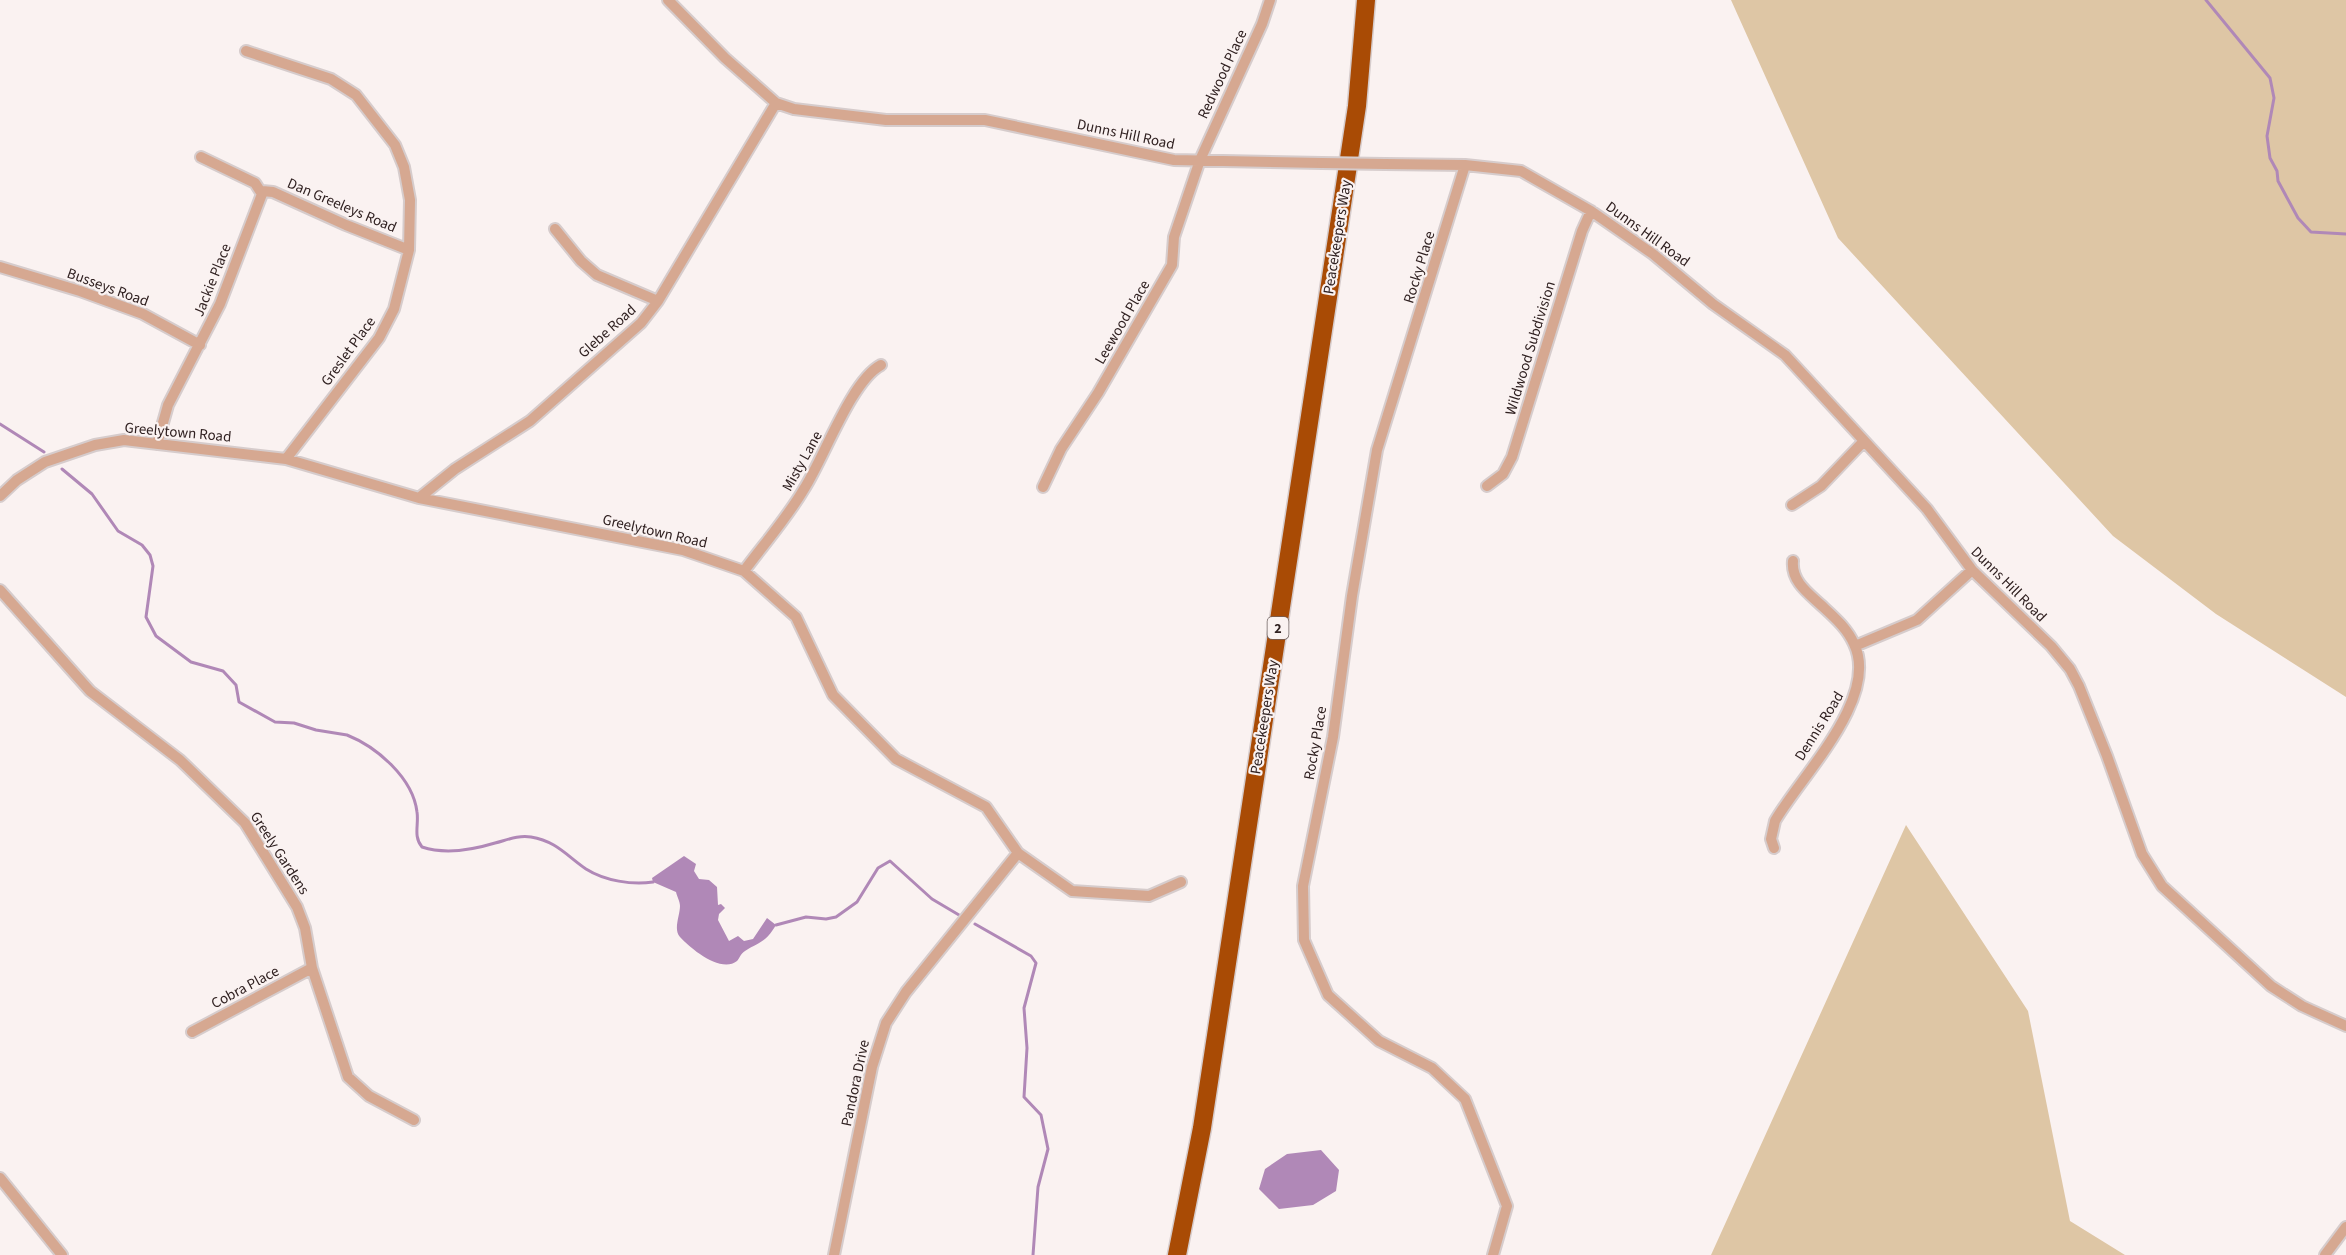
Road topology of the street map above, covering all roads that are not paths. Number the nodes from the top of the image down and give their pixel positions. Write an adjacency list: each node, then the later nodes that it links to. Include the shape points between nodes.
1 (668, 0): 5 (street, Dunns Hill Road)
2 (1270, 0): 7 (street, Redwood Place)
3 (1366, 0): 41 (highway, Peacekeepers Way / 2, via 1358,106 1202,1128)
4 (246, 51): 12 (street, Greslet Place, via 331,79 369,108 395,145 404,167 410,200)
5 (776, 103): 7 (street, Dunns Hill Road, via 794,109 886,120 985,120 1174,160); 14 (street, Glebe Road)
6 (201, 157): 9 (street, via 255,183)
7 (1200, 160): 8 (street, Dunns Hill Road, bridge); 21 (street, Leewood Place, via 1174,237 1172,265 1061,449)
8 (1465, 165): 10 (street, Dunns Hill Road, via 1521,171); 42 (street, Rocky Place, via 1377,450 1333,737 1303,886 1304,940 1328,995 1379,1041 1432,1068 1465,1099 1507,1206)
9 (262, 191): 12 (street, Dan Greeleys Road, via 273,192); 15 (street, Jackie Place, via 220,304)
10 (1591, 211): 17 (street, Dunns Hill Road, via 1772,344); 20 (street, Wildwood Subdivision, via 1512,457 1503,474)
11 (555, 229): 14 (street, via 591,271)
12 (409, 250): 19 (street, Greslet Place, via 394,309 379,338)
13 (0, 267): 15 (street, Busseys Road, via 143,314)
14 (658, 301): 23 (street, Glebe Road, via 641,323 530,421)
15 (200, 345): 18 (street, Jackie Place, via 168,405)
16 (881, 365): 27 (street, Misty Lane, via 857,388 804,489)
17 (1864, 441): 24 (street, via 1821,486); 26 (street, Dunns Hill Road, via 1927,509)
18 (157, 444): 19 (street, Greelytown Road); 22 (street, Greelytown Road, via 124,440 72,452 45,462 16,480)
19 (286, 459): 23 (street, Greelytown Road)
20 (1487, 486)
21 (1043, 487)
22 (0, 496)
23 (419, 498): 27 (street, Greelytown Road, via 683,550)
24 (1792, 505)
25 (1792, 561): 29 (street, Dennis Road, via 1797,581 1842,626)
26 (1972, 570): 29 (street, via 1917,620); 34 (street, Dunns Hill Road, via 2051,646 2075,677 2142,854 2162,886 2271,986 2302,1006)
27 (744, 571): 31 (street, Greelytown Road, via 796,616 833,695 896,759 986,807)
28 (0, 590): 33 (street, Greely Gardens, via 90,691 180,760 245,823 297,907)
29 (1855, 646): 30 (street, Dennis Road, via 1859,681 1853,702 1775,821)
30 (1774, 848)
31 (1018, 853): 32 (street, Greelytown Road, via 1072,891 1149,896); 40 (street, Pandora Drive, via 906,992 886,1023 870,1074)
32 (1181, 882)
33 (312, 968): 35 (street, Cobra Place); 36 (street, Greely Gardens, via 348,1077 369,1096)
34 (2346, 1026)
35 (192, 1032)
36 (414, 1120)
37 (0, 1178): 39 (street)
38 (2346, 1227): 43 (street)
39 (62, 1255)
40 (834, 1255)
41 (1177, 1255)
42 (1492, 1255)
43 (2325, 1255)

